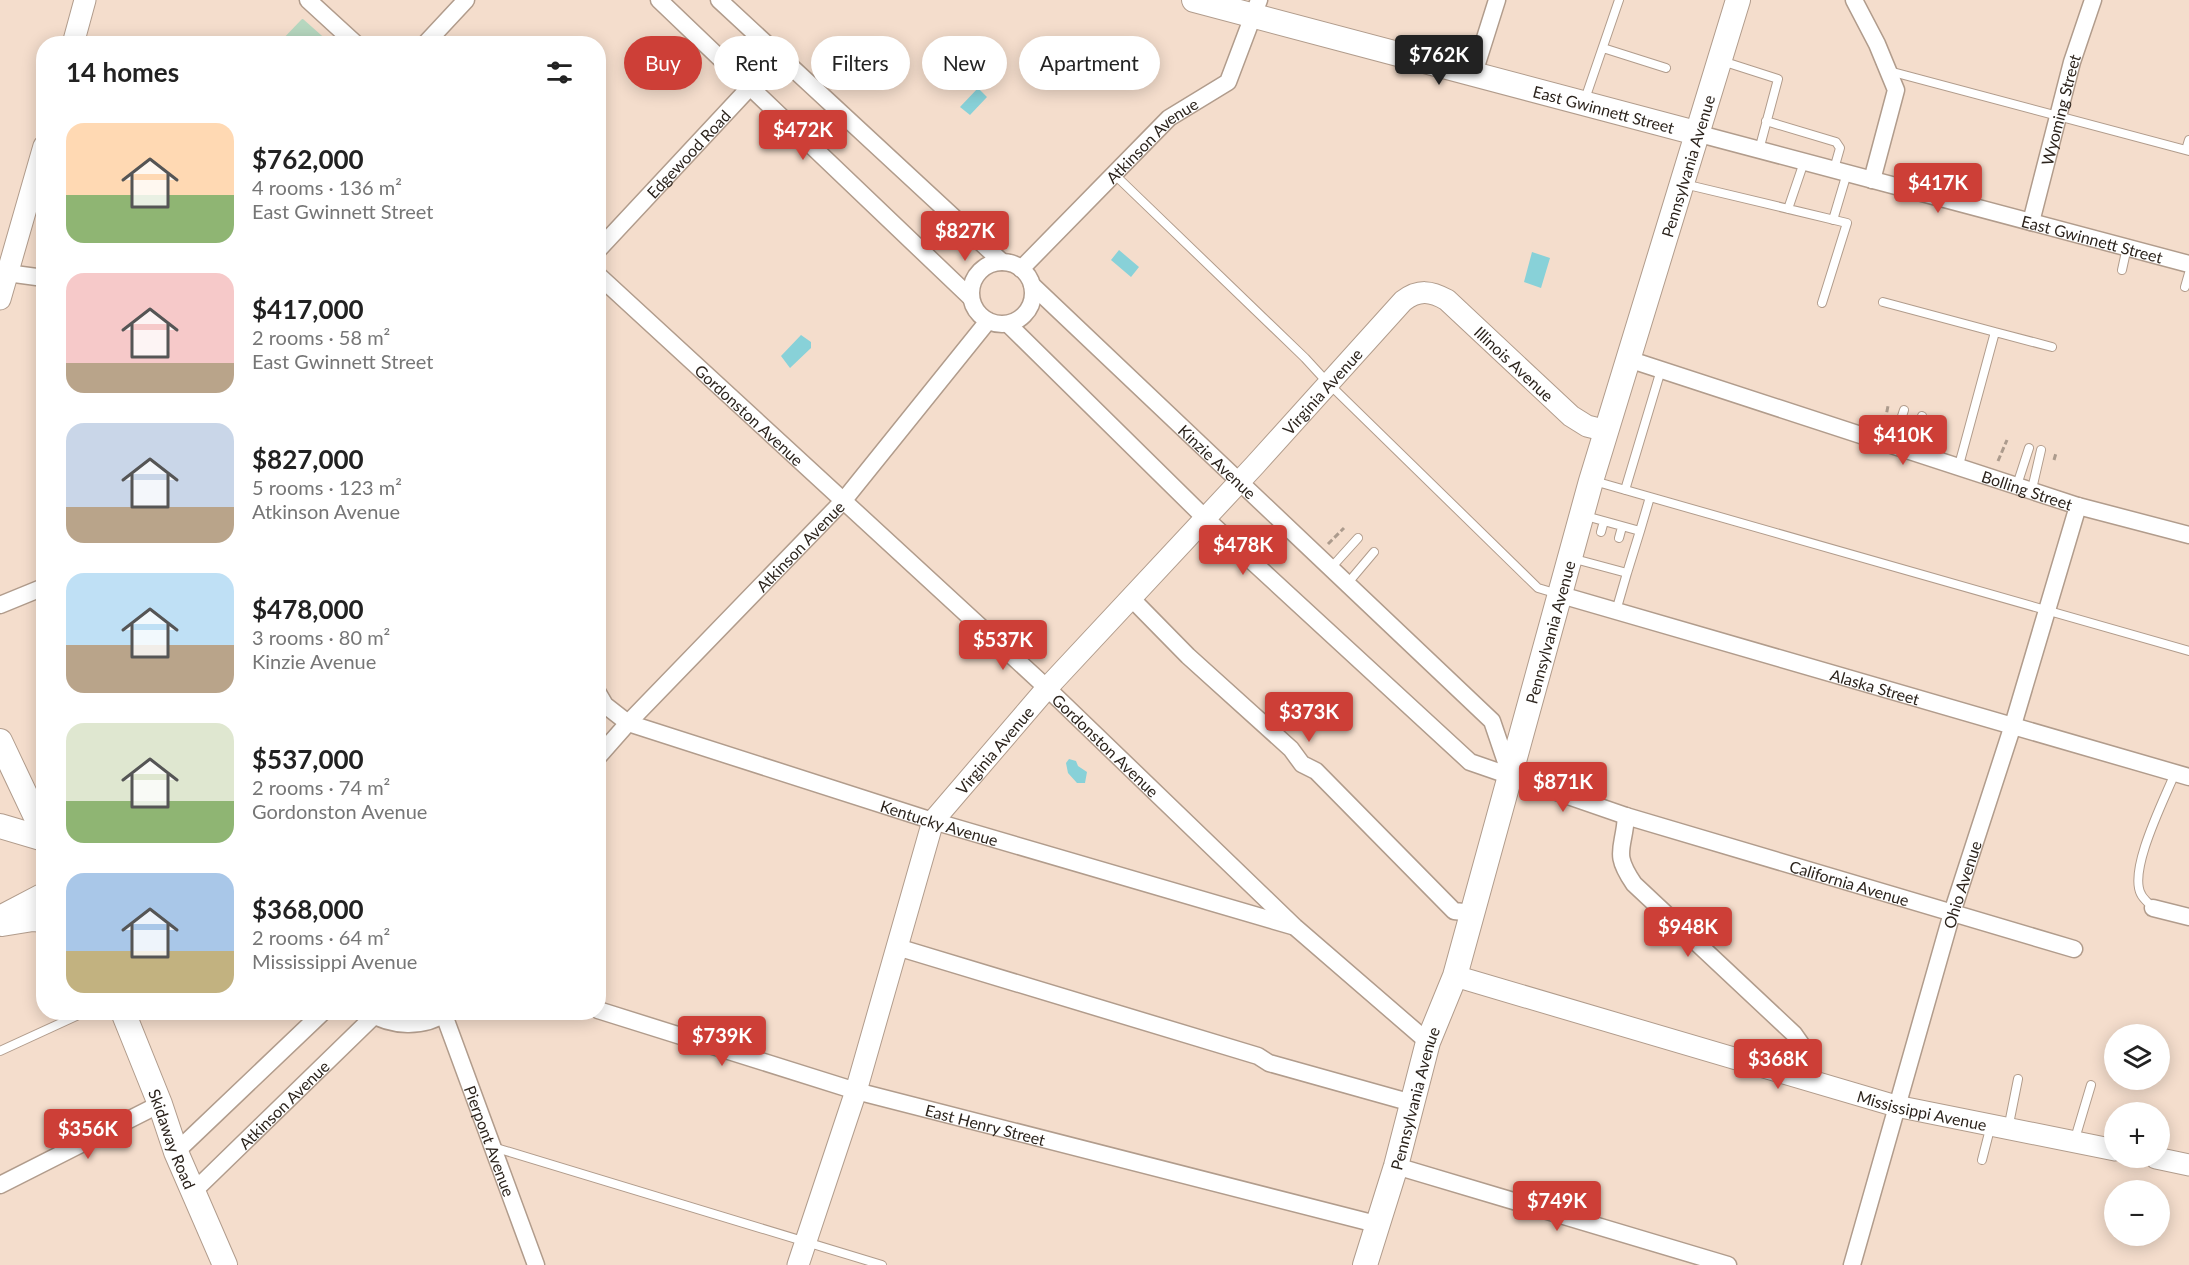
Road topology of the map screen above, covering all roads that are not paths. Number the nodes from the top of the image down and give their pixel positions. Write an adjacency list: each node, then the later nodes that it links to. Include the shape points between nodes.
1 (85, 0): 13 (street)
2 (308, 0): 14 (street)
3 (466, 0): 15 (street)
4 (659, 0): 18 (street)
5 (719, 0): 16 (street)
6 (1194, 0): 12 (main road, East Gwinnett Street)
7 (1497, 0): 22 (street)
8 (1619, 0): 17 (lane)
9 (1738, 0): 19 (main road, Pennsylvania Avenue)
10 (2093, 0): 27 (street, Wyoming Street)
11 (1856, 3): 21 (street)
12 (1256, 9): 22 (main road, East Gwinnett Street); 36 (street, Atkinson Avenue, via 1228,82 1169,118)
13 (75, 36)
14 (347, 36)
15 (432, 36)
16 (756, 36)
17 (1603, 48): 20 (lane); 26 (lane)
18 (714, 52)
19 (1719, 60): 28 (lane, via 1778,79); 29 (main road, Pennsylvania Avenue)
20 (1666, 68)
21 (1888, 71): 27 (lane); 37 (street, via 1896,90)
22 (1474, 73): 26 (main road, East Gwinnett Street)
23 (799, 77): 44 (street)
24 (746, 90): 42 (street, Edgewood Road)
25 (754, 90): 55 (street)
26 (1584, 103): 29 (main road, East Gwinnett Street)
27 (2059, 114): 32 (lane); 41 (street, Wyoming Street)
28 (1767, 121): 31 (lane); 34 (lane, via 1836,142)
29 (1695, 133): 31 (street, East Gwinnett Street); 38 (main road, Pennsylvania Avenue)
30 (2189, 140): 32 (lane)
31 (1759, 150): 33 (street, East Gwinnett Street)
32 (2187, 151)
33 (1804, 162): 34 (street, East Gwinnett Street); 39 (lane)
34 (1841, 171): 37 (street, East Gwinnett Street); 40 (lane)
35 (36, 173): 48 (street)
36 (1114, 174): 46 (street, Atkinson Avenue); 65 (lane)
37 (1872, 180): 41 (street, East Gwinnett Street)
38 (1681, 183): 39 (lane); 63 (main road, Pennsylvania Avenue)
39 (1788, 209): 40 (lane)
40 (1833, 220): 58 (lane, via 1847,223)
41 (2031, 222): 43 (street, East Gwinnett Street)
42 (606, 241)
43 (2127, 247): 45 (street, East Gwinnett Street); 47 (lane)
44 (1002, 262): 46 (street); 55 (street, via 982,269 971,286)
45 (2189, 264)
46 (1021, 269): 52 (street)
47 (2122, 270)
48 (7, 273): 50 (street); 56 (street)
49 (2189, 273): 53 (lane)
50 (36, 277)
51 (606, 282): 79 (street, Gordonston Avenue)
52 (1032, 285): 60 (street, via 1031,305 1025,314); 75 (street, Kinzie Avenue)
53 (2185, 287)
54 (1423, 291): 65 (street, Virginia Avenue, via 1403,301); 68 (street, Illinois Avenue, via 1447,300 1571,416 1587,426)
55 (970, 297): 59 (street, via 973,307)
56 (0, 299)
57 (1883, 302): 61 (lane)
58 (1822, 303)
59 (988, 321): 60 (street); 79 (street, Atkinson Avenue)
60 (1008, 324): 81 (street)
61 (1995, 333): 62 (lane); 73 (lane)
62 (2052, 347)
63 (1628, 359): 64 (street, Bolling Street); 68 (main road, Pennsylvania Avenue)
64 (1661, 370): 69 (street, Bolling Street); 77 (lane)
65 (1328, 383): 75 (street, Virginia Avenue); 95 (lane, via 1538,588)
66 (1904, 410): 69 (lane)
67 (1922, 416): 71 (lane)
68 (1607, 431): 74 (main road, Pennsylvania Avenue)
69 (1893, 444): 71 (street, Bolling Street)
70 (2029, 448): 76 (lane)
71 (1912, 450): 73 (street, Bolling Street)
72 (2041, 450): 76 (lane)
73 (1959, 465): 76 (street, Bolling Street)
74 (1591, 480): 77 (lane); 82 (main road, Pennsylvania Avenue)
75 (1237, 483): 81 (street, Virginia Avenue); 91 (street, Kinzie Avenue)
76 (2025, 487): 80 (street, Bolling Street)
77 (1625, 490): 78 (lane)
78 (1650, 497): 84 (lane); 99 (lane)
79 (844, 500): 101 (street, Gordonston Avenue); 103 (street, Atkinson Avenue)
80 (2078, 506): 86 (street, Bolling Street); 99 (street, Ohio Avenue)
81 (1205, 518): 96 (street, Virginia Avenue); 108 (street, via 1470,762)
82 (1593, 518): 83 (lane); 85 (lane); 90 (main road, Pennsylvania Avenue)
83 (1622, 526): 84 (lane); 88 (lane)
84 (1640, 531): 92 (lane)
85 (1602, 532)
86 (2189, 535)
87 (1358, 538): 91 (lane)
88 (1619, 538)
89 (1374, 552): 93 (lane)
90 (1586, 560): 92 (lane); 95 (main road, Pennsylvania Avenue)
91 (1330, 569): 93 (street, Kinzie Avenue)
92 (1627, 573): 98 (lane)
93 (1347, 585): 108 (street, Kinzie Avenue, via 1492,721)
94 (36, 590): 97 (street)
95 (1561, 596): 98 (street, Alaska Street); 108 (main road, Pennsylvania Avenue)
96 (1131, 598): 101 (street, Virginia Avenue); 116 (street, via 1188,656 1292,748 1302,764 1316,771 1454,911)
97 (0, 605)
98 (1616, 611): 104 (street, Alaska Street)
99 (2047, 611): 100 (lane); 104 (street, Ohio Avenue)
100 (2189, 651)
101 (1047, 688): 111 (street, Virginia Avenue); 122 (street, Gordonston Avenue)
102 (606, 706): 103 (street, Kentucky Avenue)
103 (628, 723): 106 (street, Atkinson Avenue); 111 (street, Kentucky Avenue)
104 (2013, 725): 107 (street, Alaska Street); 117 (street, Ohio Avenue)
105 (0, 741): 110 (main road)
106 (606, 748)
107 (2182, 775): 115 (lane, via 2147,839 2140,893)
108 (1511, 777): 109 (street); 116 (main road, Pennsylvania Avenue)
109 (1626, 816): 117 (street, California Avenue); 136 (street, via 1621,839 1622,866 1634,884 1794,1034 1808,1054 1808,1075)
110 (36, 817)
111 (933, 821): 122 (street, Kentucky Avenue); 123 (street, Virginia Avenue)
112 (0, 826): 113 (main road)
113 (36, 837)
114 (36, 900): 119 (main road)
115 (2153, 908): 118 (street)
116 (1473, 912): 125 (main road, Pennsylvania Avenue)
117 (1952, 913): 124 (street, California Avenue); 142 (street, Ohio Avenue)
118 (2189, 917)
119 (0, 918)
120 (36, 919): 121 (main road)
121 (0, 925)
122 (1295, 927): 134 (street, Gordonston Avenue)
123 (897, 947): 139 (street, Virginia Avenue); 140 (street, via 1258,1056 1269,1063)
124 (2074, 949)
125 (1455, 976): 134 (main road, Pennsylvania Avenue); 136 (street, Mississippi Avenue)
126 (606, 1013): 139 (street, East Henry Street)
127 (68, 1020): 135 (lane)
128 (126, 1020): 141 (main road, Skidaway Road)
129 (314, 1020): 147 (street)
130 (365, 1020): 153 (street, Atkinson Avenue)
131 (389, 1020): 132 (street, via 401,1024)
132 (431, 1020)
133 (448, 1020): 145 (street, Pierpont Avenue)
134 (1428, 1042): 140 (main road, Pennsylvania Avenue)
135 (0, 1051)
136 (1812, 1080): 142 (street, Mississippi Avenue)
137 (2018, 1080): 143 (lane)
138 (2091, 1085): 144 (lane)
139 (856, 1091): 154 (street, East Henry Street); 155 (street, Virginia Avenue)
140 (1412, 1103): 151 (main road, Pennsylvania Avenue)
141 (160, 1104): 147 (main road, Skidaway Road); 152 (street)
142 (1896, 1106): 143 (street, Mississippi Avenue); 162 (street, Ohio Avenue)
143 (1999, 1127): 144 (street, Mississippi Avenue); 148 (lane)
144 (2074, 1142): 146 (street, Mississippi Avenue)
145 (493, 1147): 155 (lane); 157 (street, Pierpont Avenue)
146 (2104, 1148)
147 (176, 1152): 153 (main road, Skidaway Road)
148 (1983, 1160)
149 (2170, 1161): 150 (street)
150 (2189, 1164)
151 (1396, 1166): 154 (main road, Pennsylvania Avenue); 161 (street)
152 (0, 1185)
153 (193, 1192): 156 (main road, Skidaway Road)
154 (1376, 1224): 160 (main road, Pennsylvania Avenue)
155 (806, 1243): 158 (street, Virginia Avenue); 159 (lane)
156 (225, 1265)
157 (536, 1265)
158 (798, 1265)
159 (882, 1265)
160 (1365, 1265)
161 (1728, 1265)
162 (1852, 1265)

